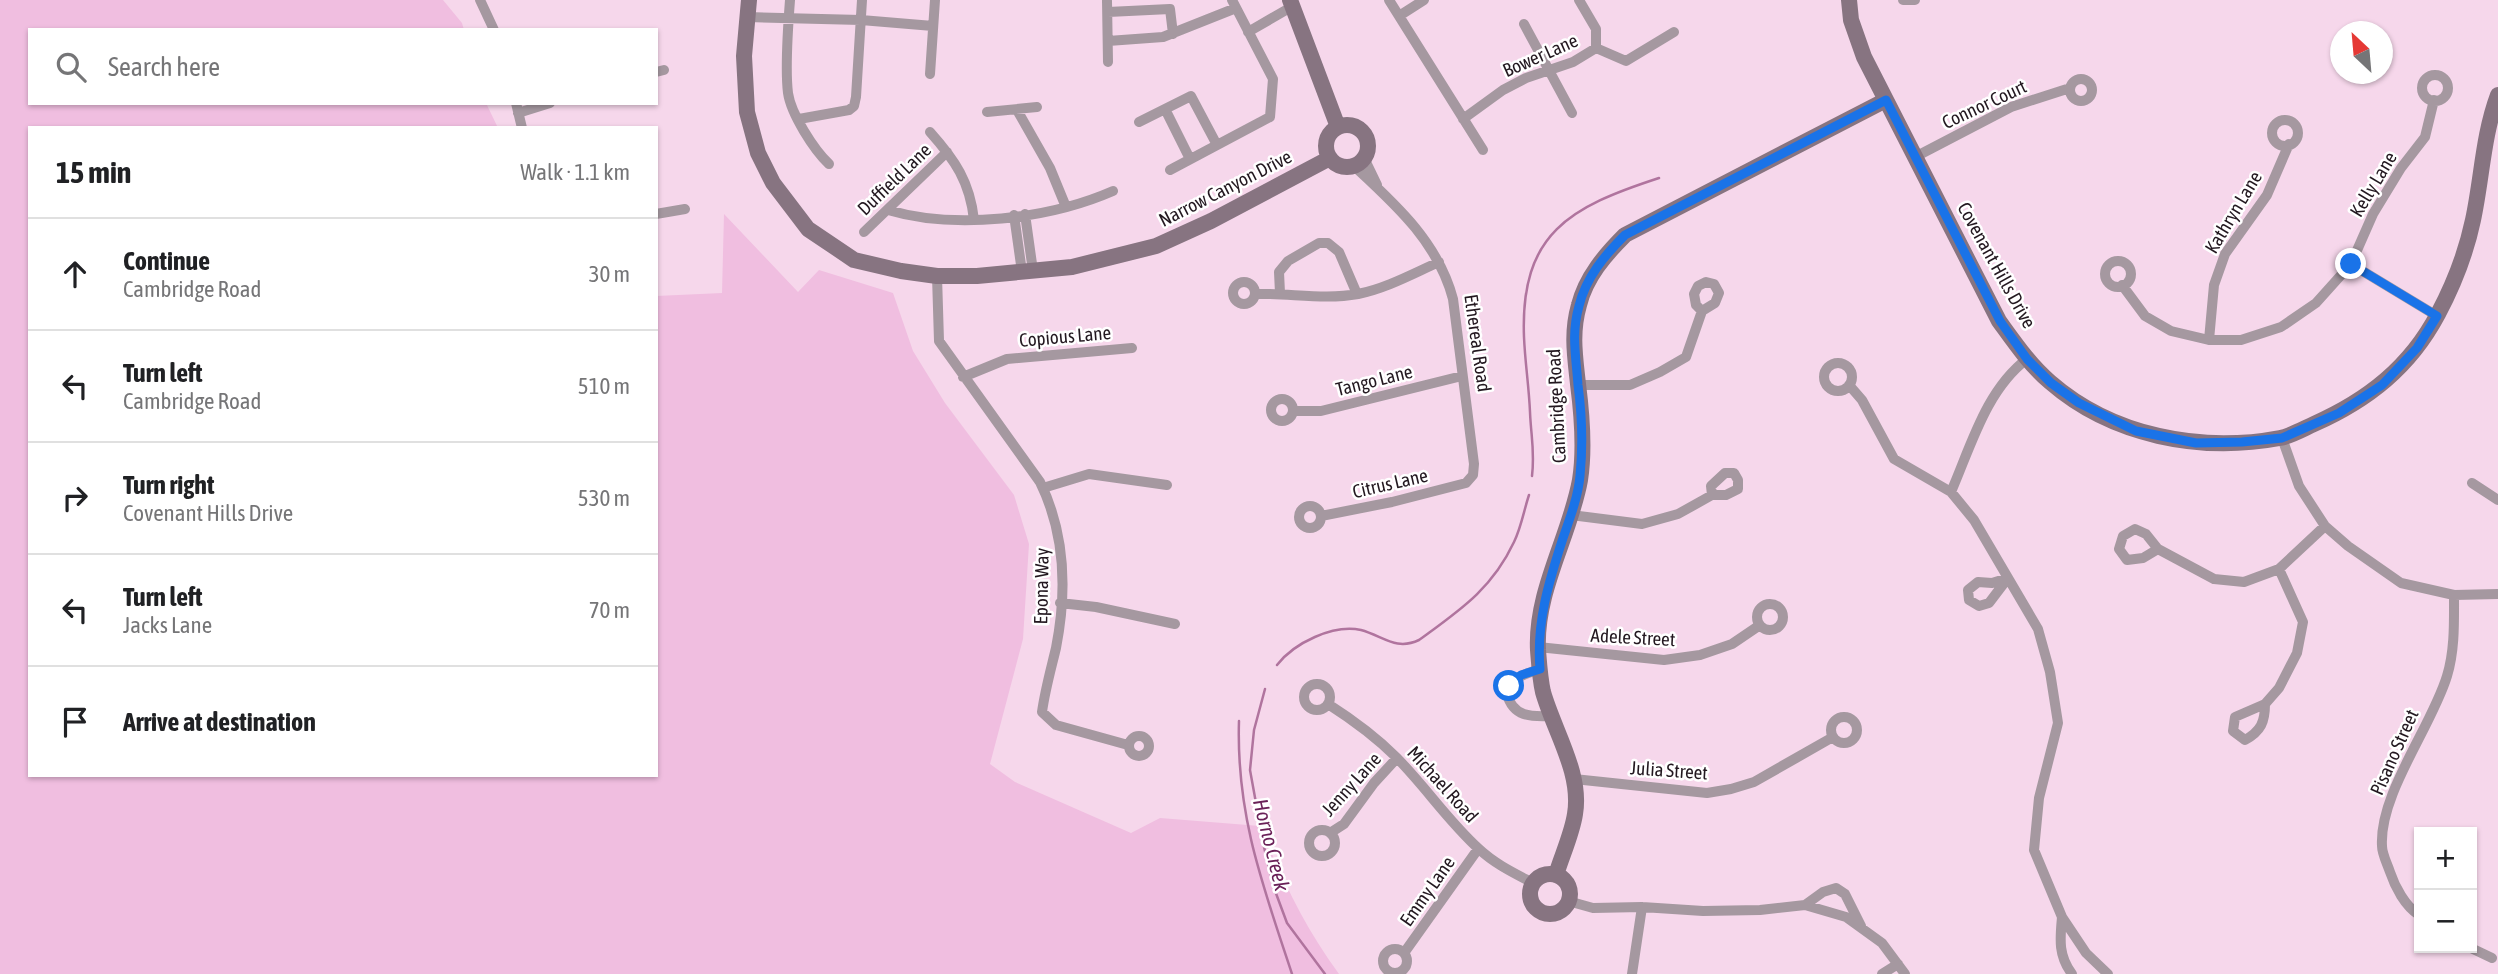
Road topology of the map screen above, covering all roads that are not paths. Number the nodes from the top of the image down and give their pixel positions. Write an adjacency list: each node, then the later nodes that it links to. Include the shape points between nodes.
1 (749, 0): 16 (street, Narrow Canyon Drive)
2 (790, 0): 17 (street)
3 (862, 0): 18 (street)
4 (935, 0): 20 (street)
5 (1389, 0): 15 (street)
6 (1424, 0): 15 (street)
7 (1579, 0): 26 (street, Bower Lane, via 1596,29)
8 (1849, 0): 32 (street, Covenant Hills Drive, via 1864,57)
9 (1903, 0): 10 (street)
10 (1915, 0)
11 (485, 1): 21 (street)
12 (1292, 3): 22 (street); 45 (street)
13 (1234, 4): 22 (street); 24 (street)
14 (1108, 7): 24 (street, via 1170,9); 25 (street)
15 (1399, 16): 41 (street)
16 (747, 17): 17 (street); 68 (street, Narrow Canyon Drive, via 747,112 758,153 773,183 808,229 854,260)
17 (788, 19): 18 (street); 42 (street, via 788,95)
18 (861, 20): 20 (street); 42 (street, via 854,106)
19 (1524, 24): 28 (street)
20 (933, 26): 29 (street)
21 (493, 28)
22 (1248, 32): 47 (street, via 1273,79 1270,117)
23 (1674, 32): 26 (street, Bower Lane, via 1626,61)
24 (1173, 34): 25 (street)
25 (1108, 41): 27 (street)
26 (1596, 48): 28 (street, Bower Lane, via 1573,62)
27 (1108, 62)
28 (1548, 69): 40 (street); 41 (street, Bower Lane, via 1503,90)
29 (930, 74)
30 (2070, 89): 51 (street, Connor Court, via 2011,107)
31 (2498, 95): 74 (street, Covenant Hills Drive, via 2473,222 2458,275)
32 (1886, 100): 51 (street, Covenant Hills Drive); 80 (street, Cambridge Road, via 1625,235 1593,272 1579,304 1573,342)
33 (2434, 100): 66 (street, Kelly Lane, via 2425,137 2373,214)
34 (537, 105): 36 (street)
35 (1037, 107): 38 (street)
36 (517, 108): 44 (street)
37 (1165, 109): 43 (street); 47 (street, via 1191,96); 53 (street)
38 (1017, 110): 39 (street); 58 (street)
39 (987, 112)
40 (1572, 113)
41 (1464, 119): 49 (street)
42 (799, 120): 55 (street)
43 (1139, 122)
44 (522, 126)
45 (1338, 127): 52 (street, via 1327,141); 54 (street, via 1362,130 1368,148)
46 (930, 132): 50 (street)
47 (1217, 145): 53 (street)
48 (2289, 145): 75 (street, Kathryn Lane, via 2267,195 2225,254 2214,285)
49 (1483, 150)
50 (947, 152): 60 (street, Duffield Lane); 63 (street, via 972,197)
51 (1915, 157): 77 (street, Covenant Hills Drive, via 2000,321)
52 (1330, 158): 54 (street, via 1340,166); 67 (street, Narrow Canyon Drive, via 1156,246 1072,267)
53 (1190, 159): 56 (street)
54 (1359, 162): 65 (street, Ethereal Road)
55 (828, 164)
56 (1170, 170)
57 (1113, 191): 58 (street)
58 (1066, 207): 62 (street)
59 (685, 208): 61 (street)
60 (888, 210): 63 (street, via 913,217); 64 (street, Duffield Lane)
61 (658, 214)
62 (1020, 215): 63 (street); 67 (street)
63 (974, 220)
64 (864, 232)
65 (1439, 262): 72 (street); 78 (street, Ethereal Road, via 1453,299)
66 (2351, 264): 74 (street); 75 (street, Kelly Lane, via 2316,303 2281,327 2241,340)
67 (1027, 272): 68 (street, Narrow Canyon Drive)
68 (937, 276): 79 (street, Epona Way, via 939,341)
69 (2122, 285): 75 (street, Kelly Lane, via 2145,316 2171,331)
70 (1280, 293): 71 (street); 72 (street); 72 (street, via 1279,272 1288,261 1319,243 1328,243 1339,252)
71 (1256, 294)
72 (1357, 294)
73 (1702, 310): 80 (street, via 1686,357 1630,385)
74 (2437, 316): 83 (street, Covenant Hills Drive, via 2417,348 2382,385 2339,413)
75 (2209, 340)
76 (1132, 348): 79 (street, Copious Lane, via 1007,359)
77 (2027, 359): 83 (street, Covenant Hills Drive, via 2079,403 2136,431 2196,443); 88 (street, via 1990,402)
78 (1462, 376): 82 (street, Tango Lane, via 1321,411); 84 (street, Ethereal Road, via 1474,464)
79 (963, 377): 87 (street, Epona Way)
80 (1578, 385): 91 (street, Cambridge Road, via 1580,478)
81 (1849, 385): 88 (street, via 1894,459)
82 (1293, 411)
83 (2282, 438): 93 (street, via 2300,486)
84 (1466, 483): 92 (street, Citrus Lane)
85 (2472, 483): 90 (street)
86 (1167, 485): 87 (street, via 1089,474)
87 (1042, 488): 98 (street, Epona Way, via 1060,542)
88 (1951, 492): 118 (street, via 2023,599 2038,629 2050,672 2059,723 2039,798 2034,850)
89 (1712, 495): 91 (street, via 1678,514 1642,524)
90 (2498, 500)
91 (1571, 515): 101 (street, Cambridge Road, via 1550,576)
92 (1321, 516)
93 (2325, 526): 95 (street); 97 (street, via 2401,583)
94 (2158, 549): 95 (street, via 2214,579 2244,582)
95 (2279, 569): 103 (street, via 2303,622 2297,653)
96 (2498, 594): 97 (street)
97 (2454, 595): 117 (street, Pisano Street, via 2447,675 2383,821 2382,848 2394,884)
98 (1060, 603): 99 (street); 107 (street, Epona Way, via 1042,712 1056,725)
99 (1175, 624)
100 (1760, 625): 101 (street, Adele Street, via 1732,643 1700,655 1664,660)
101 (1538, 647): 102 (street, Cambridge Road)
102 (1540, 669): 105 (street, Cambridge Road); 105 (street, via 1514,680 1507,694 1515,711 1525,716)
103 (2265, 704)
104 (1328, 705): 108 (street, Michael Road, via 1358,723)
105 (1551, 716): 109 (street, Cambridge Road)
106 (1833, 737): 109 (street, Julia Street, via 1754,782 1707,793)
107 (1128, 745)
108 (1397, 758): 110 (street, Jenny Lane, via 1344,824); 111 (street, Michael Road)
109 (1574, 779): 112 (street, Cambridge Road, via 1576,813)
110 (1330, 833)
111 (1478, 849): 113 (street, Michael Road); 121 (street, Emmy Lane)
112 (1556, 875): 113 (street, via 1543,875); 114 (street, via 1569,889)
113 (1533, 883): 114 (street, via 1530,896 1541,911 1560,911)
114 (1568, 901): 116 (street, via 1593,908)
115 (1805, 905): 116 (street, via 1748,910); 119 (street, via 1846,917); 119 (street, via 1836,888 1845,894)
116 (1642, 907): 124 (street)
117 (2414, 912)
118 (2062, 917): 127 (street, via 2061,958); 128 (street)
119 (1862, 929): 123 (street, via 1882,943)
120 (2477, 951): 122 (street)
121 (1404, 953)
122 (2492, 958)
123 (1898, 964): 125 (street); 126 (street)
124 (1632, 974)
125 (1882, 974)
126 (1905, 974)
127 (2072, 974)
128 (2108, 974)

